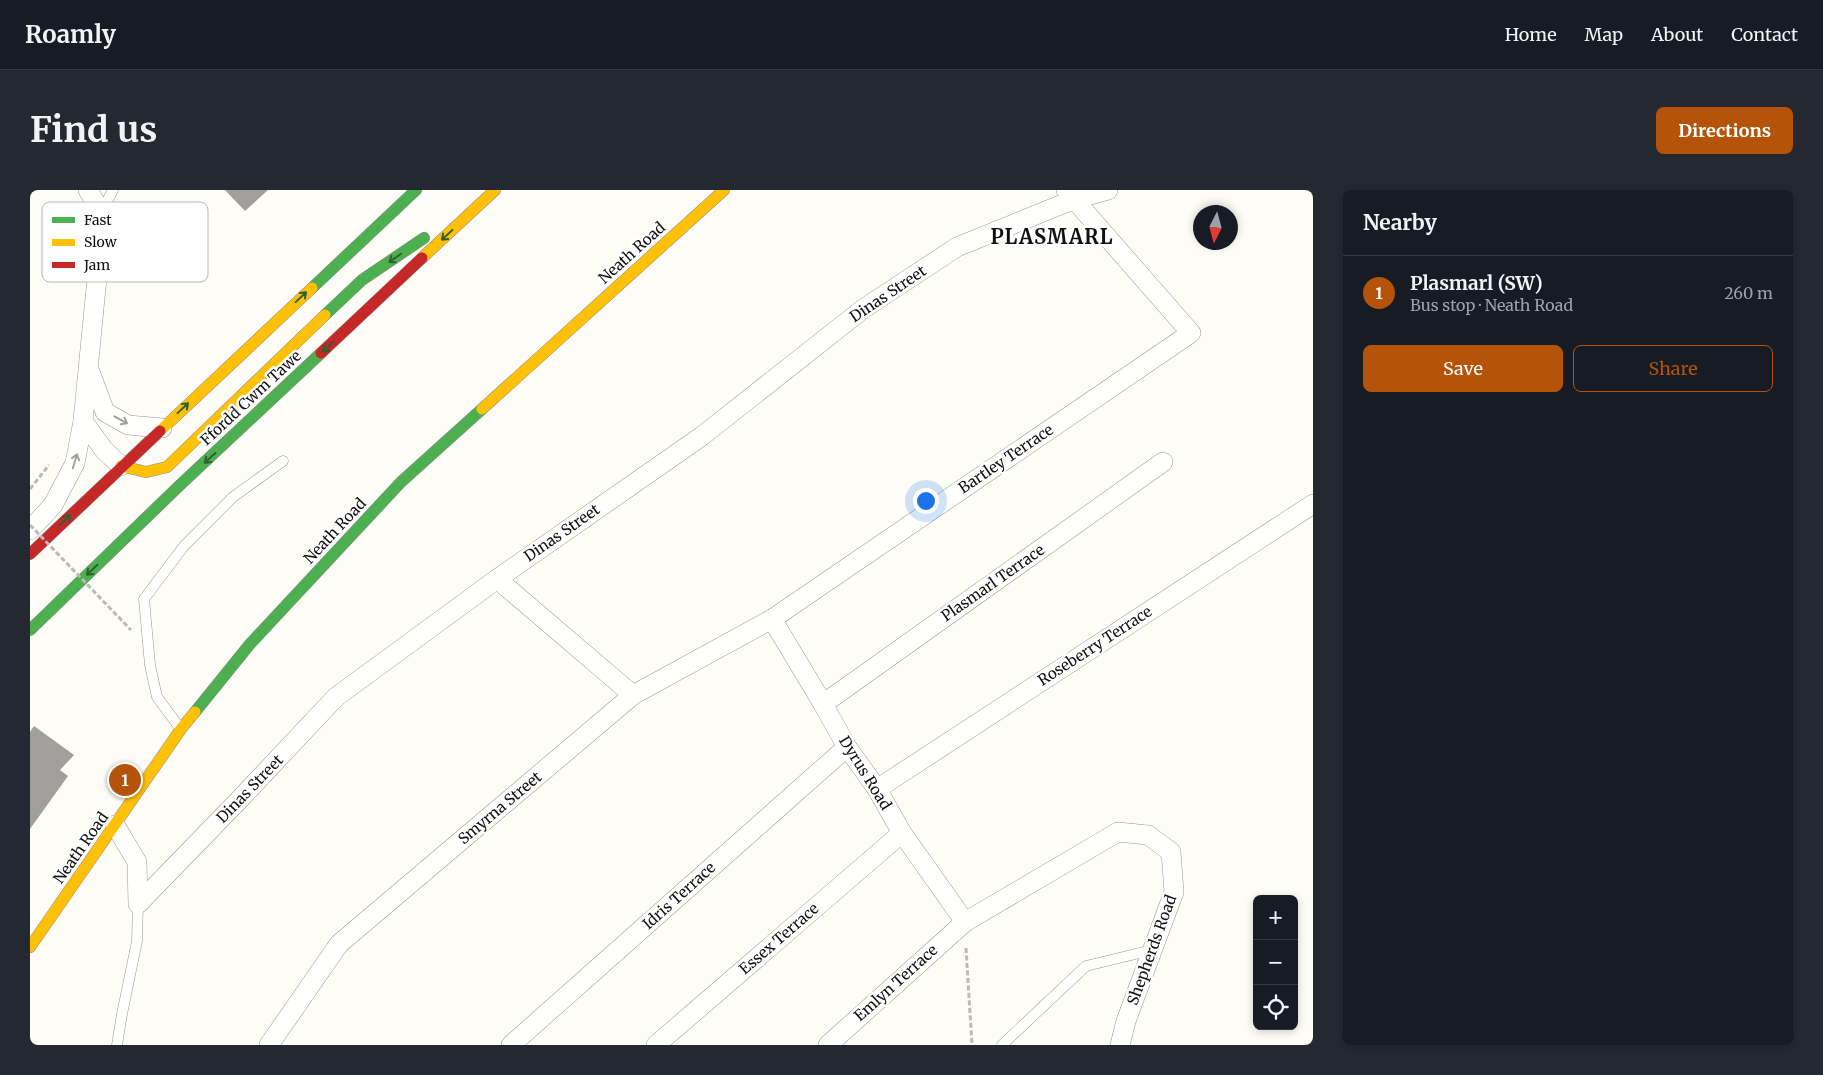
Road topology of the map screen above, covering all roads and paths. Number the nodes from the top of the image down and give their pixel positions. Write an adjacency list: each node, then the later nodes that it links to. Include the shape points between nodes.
1 (88, 190): 8 (street)
2 (113, 190): 9 (lane)
3 (416, 190): 13 (main road, one-way to 3)
4 (494, 190): 16 (main road, one-way to 16, via 362,280 167,466 146,472); 23 (main road, Ffordd Cwm Tawe, one-way to 23)
5 (724, 190): 27 (main road, Neath Road, via 401,482 250,644)
6 (1102, 191): 7 (street, Dinas Street)
7 (1070, 195): 21 (street, Dinas Street, via 958,247 871,304 702,436); 22 (street, Bartley Terrace, via 1191,332)
8 (95, 202)
9 (106, 202)
10 (96, 282): 11 (street)
11 (88, 367): 12 (street); 13 (street, one-way to 13, via 105,412 128,425)
12 (83, 421): 16 (street, via 104,450); 19 (street, one-way to 12, via 53,505 75,464)
13 (162, 428): 16 (main road)
14 (283, 461): 27 (lane, via 234,497 184,546 144,600 150,665 157,697)
15 (1163, 462): 26 (street, Plasmarl Terrace)
16 (121, 466): 20 (main road, one-way to 16)
17 (1313, 504): 29 (street, Roseberry Terrace)
18 (30, 526): 24 (path, bridge)
19 (30, 530)
20 (30, 554)
21 (497, 579): 25 (street); 33 (street, Dinas Street, via 336,698)
22 (772, 619): 25 (street, Smyrna Street); 26 (street, Dyrus Road)
23 (30, 630)
24 (131, 630)
25 (633, 695): 38 (street, Smyrna Street, via 339,944)
26 (823, 704): 28 (street, Dyrus Road)
27 (181, 729): 30 (main road, Neath Road)
28 (847, 747): 29 (street, Dyrus Road); 39 (street, Idris Terrace)
29 (876, 789): 32 (street, Dyrus Road)
30 (115, 825): 33 (street, via 137,862); 35 (main road, Neath Road)
31 (1118, 832): 34 (street, Emlyn Terrace); 36 (street, Shepherds Road, via 1148,835 1171,852 1174,892)
32 (902, 833): 34 (street, Dyrus Road); 40 (street, Essex Terrace)
33 (138, 904): 37 (lane, via 137,942)
34 (965, 922): 41 (street, Emlyn Terrace); 42 (path)
35 (30, 947)
36 (1152, 950): 43 (lane, via 1086,966); 44 (street, Shepherds Road)
37 (117, 1045)
38 (269, 1045)
39 (511, 1045)
40 (656, 1045)
41 (828, 1045)
42 (972, 1045)
43 (1002, 1045)
44 (1120, 1045)

